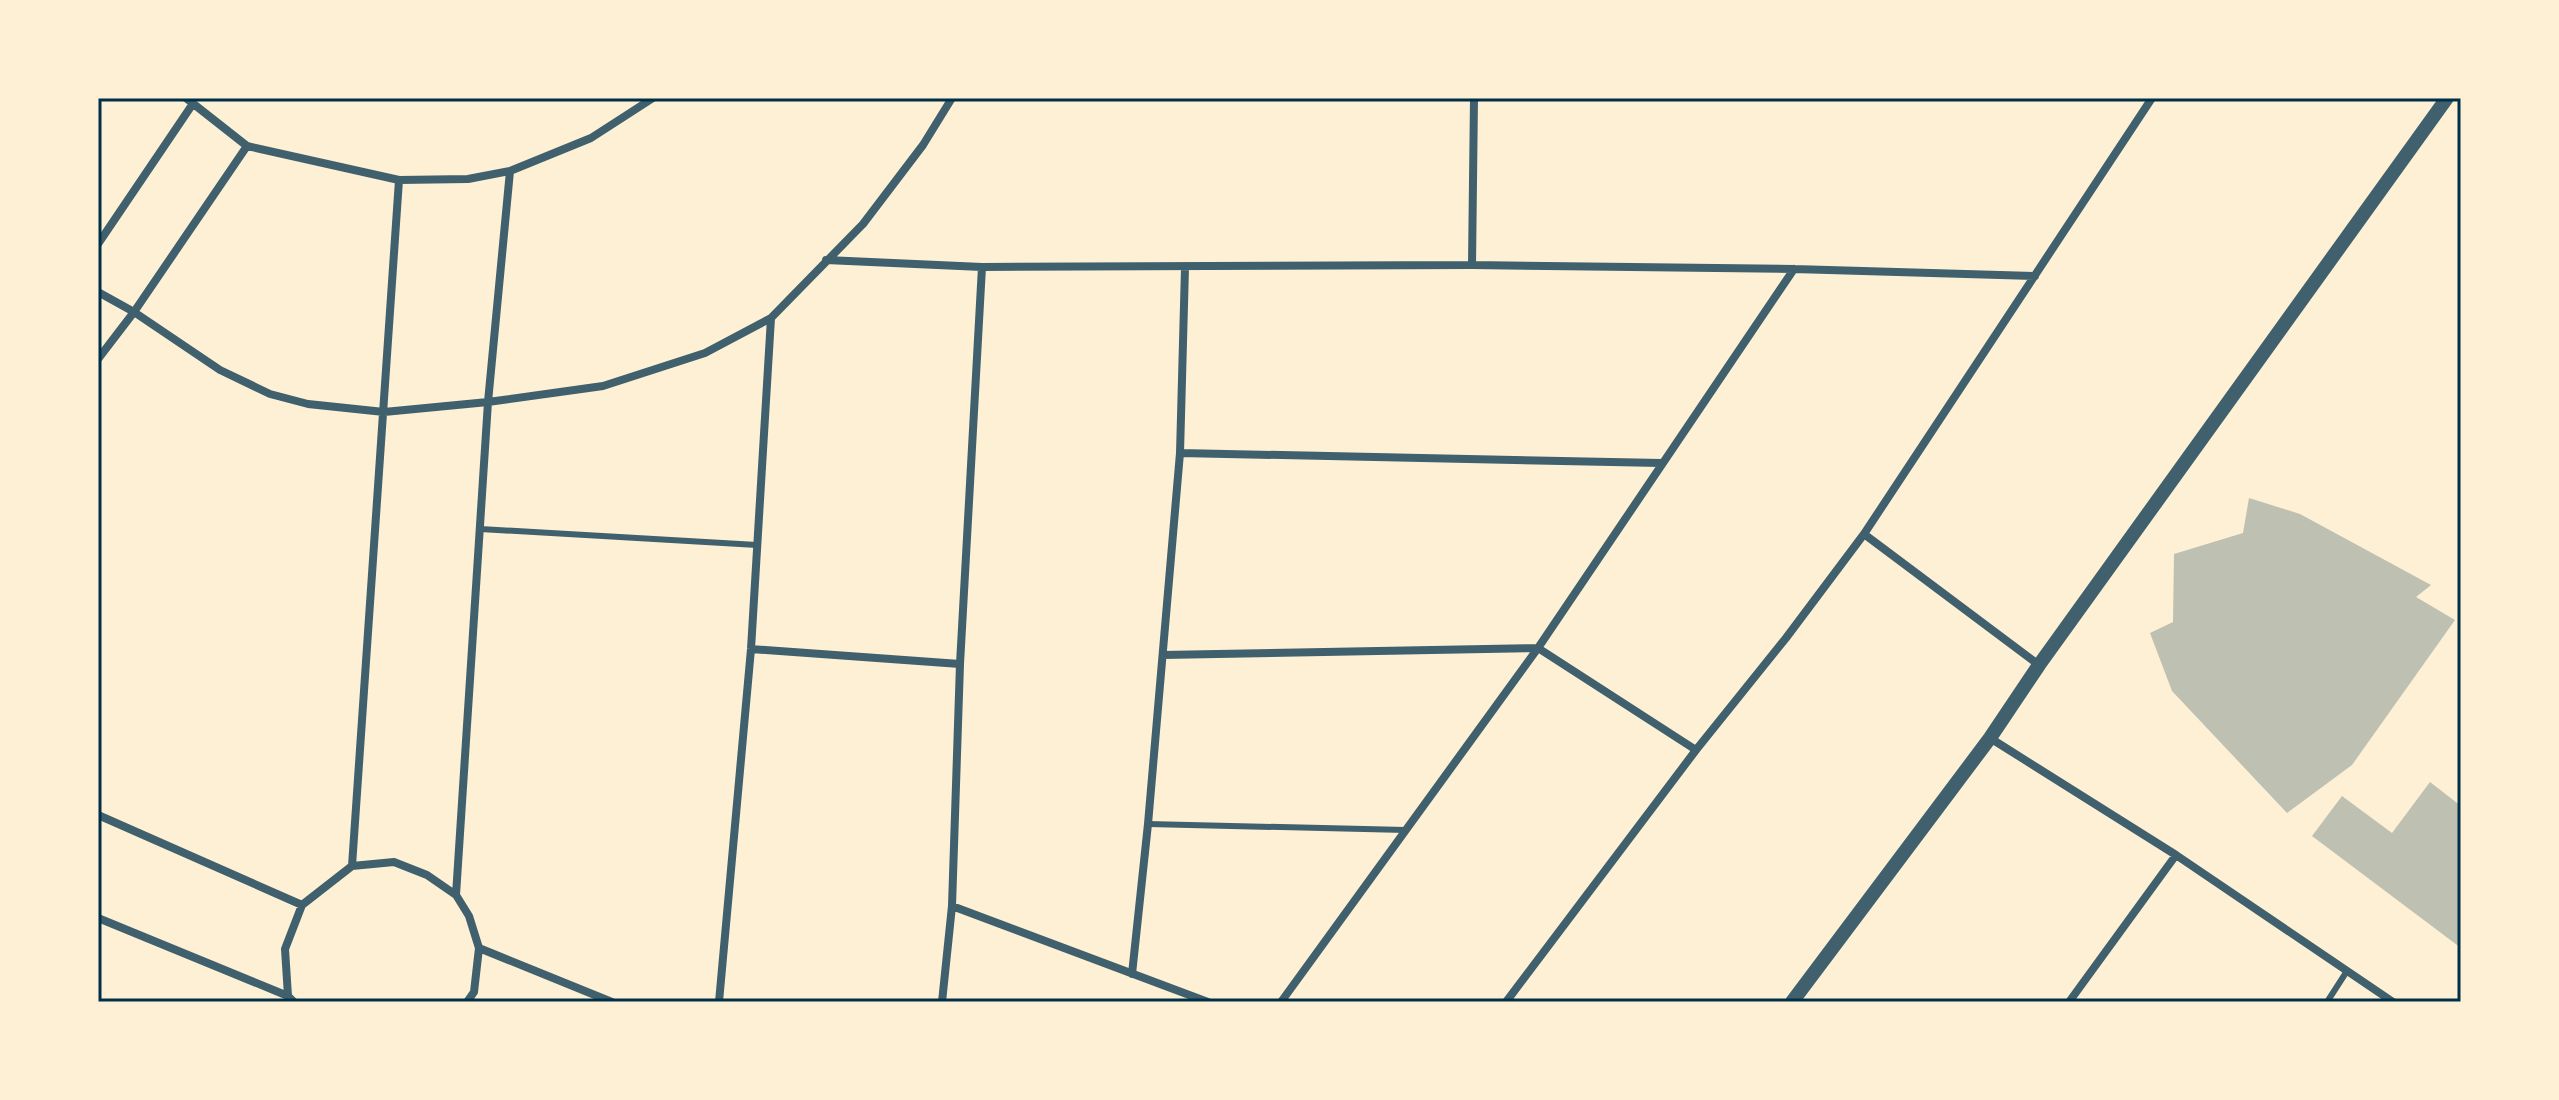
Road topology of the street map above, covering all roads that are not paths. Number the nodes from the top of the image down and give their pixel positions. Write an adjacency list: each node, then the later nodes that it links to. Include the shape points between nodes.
1 (653, 98): 8 (street, via 591,138)
2 (952, 98): 11 (street, via 863,224)
3 (1474, 98): 12 (street)
4 (2152, 98): 16 (street)
5 (2447, 98): 32 (street)
6 (189, 101): 7 (street); 10 (street)
7 (247, 146): 9 (street); 18 (street)
8 (510, 171): 9 (street, via 468,179); 21 (street)
9 (399, 180): 22 (street)
10 (98, 244)
11 (826, 260): 13 (street); 19 (street)
12 (1472, 265): 14 (street); 15 (street)
13 (982, 267): 14 (street); 31 (street)
14 (1185, 268): 23 (street)
15 (1794, 269): 16 (street); 24 (street)
16 (2035, 276): 26 (street)
17 (98, 292): 18 (street)
18 (134, 312): 20 (street); 22 (street, via 220,370 270,394)
19 (771, 318): 21 (street, via 705,353 603,386); 27 (street)
20 (98, 359)
21 (488, 402): 22 (street); 25 (street)
22 (384, 412): 39 (street)
23 (1180, 453): 24 (street); 30 (street)
24 (1661, 463): 28 (street)
25 (480, 529): 27 (lane); 40 (street)
26 (1864, 534): 32 (street); 34 (street)
27 (757, 545): 29 (street)
28 (1538, 648): 30 (street); 34 (street); 37 (street)
29 (751, 649): 31 (street); 50 (street)
30 (1163, 655): 36 (street)
31 (960, 664): 42 (street)
32 (2039, 665): 33 (street)
33 (1990, 738): 38 (street); 55 (street)
34 (1696, 750): 54 (street)
35 (98, 815): 41 (street)
36 (1148, 824): 37 (lane); 46 (street)
37 (1406, 830): 53 (street)
38 (2176, 855): 45 (street); 56 (street)
39 (352, 866): 40 (street, via 394,862 427,875); 41 (street)
40 (456, 895): 44 (street)
41 (302, 905): 47 (street, via 285,949)
42 (952, 906): 46 (street); 51 (street)
43 (98, 918): 47 (street)
44 (479, 948): 48 (street, via 474,992); 49 (street)
45 (2347, 971): 57 (lane); 58 (street)
46 (1132, 974): 52 (street)
47 (291, 999)
48 (467, 1002)
49 (612, 1002)
50 (719, 1002)
51 (942, 1002)
52 (1208, 1002)
53 (1281, 1002)
54 (1506, 1002)
55 (1792, 1002)
56 (2069, 1002)
57 (2327, 1002)
58 (2393, 1002)

